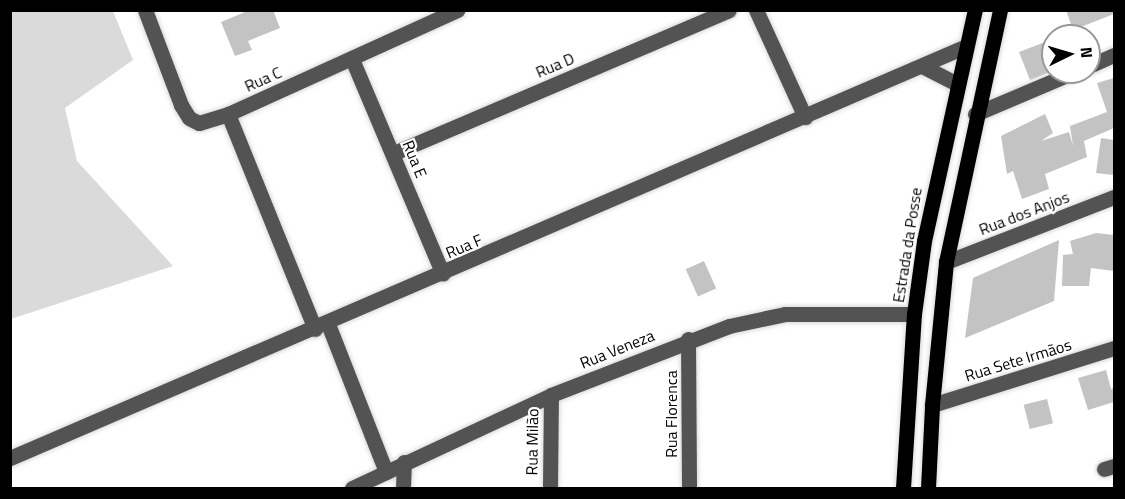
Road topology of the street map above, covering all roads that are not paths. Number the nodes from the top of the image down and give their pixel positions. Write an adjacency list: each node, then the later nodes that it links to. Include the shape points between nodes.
1 (145, 10): 12 (street, Rua C, via 189,118 211,122)
2 (729, 10): 15 (street, Rua D)
3 (756, 10): 14 (street)
4 (975, 10): 7 (main road, Estrada da Posse)
5 (1000, 10): 13 (main road)
6 (450, 12): 8 (street)
7 (966, 46): 9 (street, Rua F); 10 (main road, Estrada da Posse)
8 (352, 58): 12 (street, Rua C); 15 (street, Rua E)
9 (922, 66): 10 (street); 14 (street, Rua F)
10 (957, 84): 19 (main road, Estrada da Posse, via 937,169)
11 (1046, 84): 13 (street)
12 (228, 114): 20 (street)
13 (975, 114): 17 (main road)
14 (805, 117): 18 (street, Rua F)
15 (394, 153): 18 (street, Rua E)
16 (1114, 197): 17 (street, Rua dos Anjos)
17 (946, 262): 24 (main road)
18 (443, 274): 20 (street, Rua F)
19 (914, 314): 21 (street, Rua Veneza, via 785,314 753,319); 32 (main road, Estrada da Posse)
20 (321, 326): 25 (street, Rua F); 27 (street)
21 (688, 339): 23 (street, Rua Veneza); 31 (street, Rua Florenca)
22 (1114, 348): 24 (street, Rua Sete Irmãos)
23 (551, 395): 26 (street, Rua Veneza); 30 (street, Rua Milão)
24 (932, 405): 33 (main road)
25 (14, 456)
26 (404, 462): 27 (street, Rua Veneza); 29 (street)
27 (387, 472): 28 (street, Rua Veneza)
28 (352, 489)
29 (403, 489)
30 (550, 489)
31 (689, 489)
32 (903, 489)
33 (928, 489)

